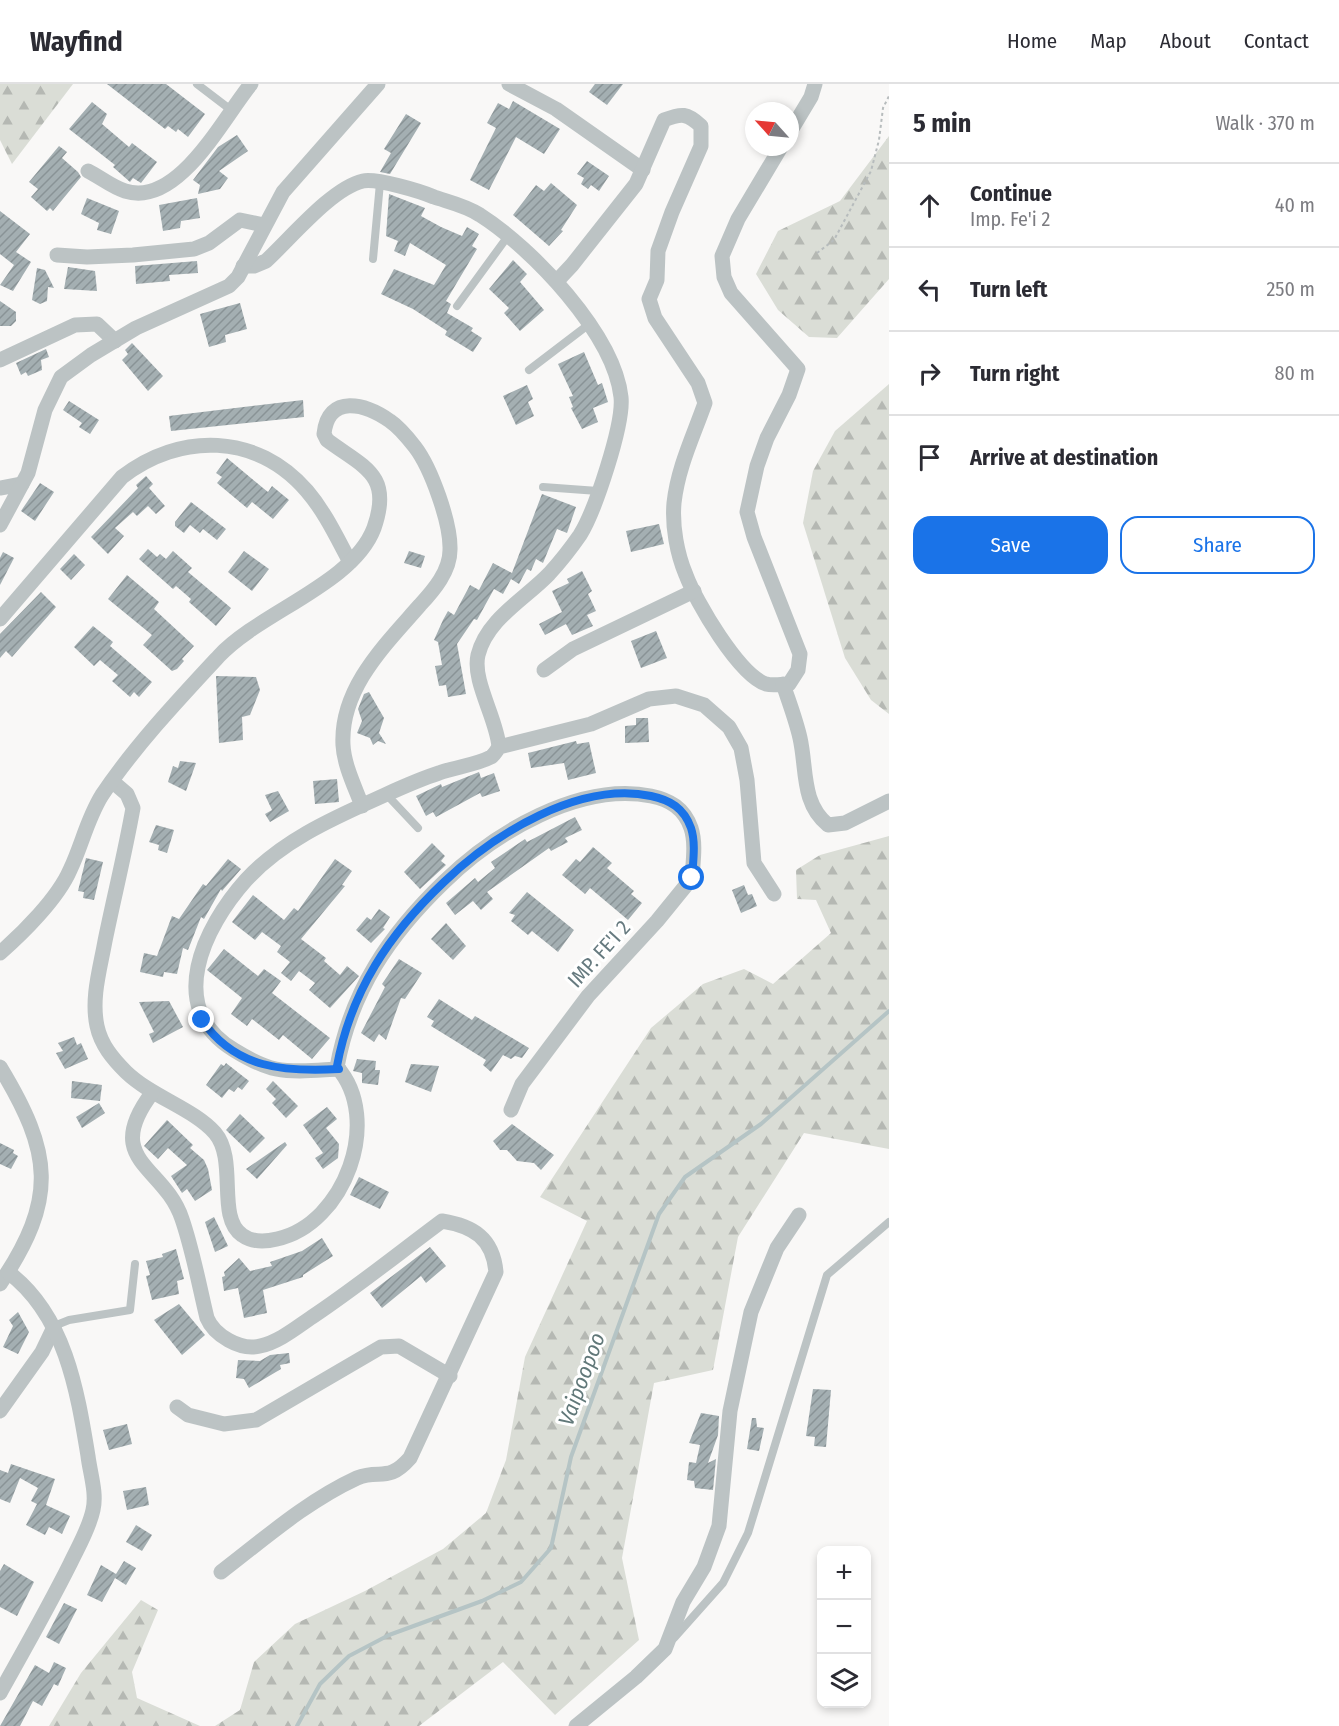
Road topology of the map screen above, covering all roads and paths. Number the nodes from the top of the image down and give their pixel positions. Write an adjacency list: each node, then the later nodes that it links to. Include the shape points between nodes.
1 (197, 84): 7 (lane)
2 (251, 84): 7 (street)
3 (378, 84): 13 (street, via 306,163)
4 (509, 84): 10 (street, via 556,109)
5 (815, 84): 8 (street)
6 (889, 96): 15 (path, via 883,108 871,171 834,240)
7 (231, 110): 11 (street, via 177,177 153,192 126,192)
8 (799, 117)
9 (776, 156): 34 (street, via 738,219 722,256 723,277 731,293 798,369 763,447 747,512 801,654 798,670 789,684)
10 (643, 170): 19 (street, via 572,266); 31 (street, via 664,120 689,115 701,126 701,146 658,250 657,280 649,299 655,318 698,383 705,403 682,461 674,504 675,531)
11 (88, 171)
12 (380, 183): 14 (street, via 414,189 477,213); 17 (lane); 18 (street, via 365,180 338,193 266,261)
13 (264, 225): 16 (street, via 240,220 194,249 133,255); 18 (street)
14 (509, 235): 19 (street); 20 (lane)
15 (817, 253)
16 (57, 255)
17 (373, 259)
18 (243, 266): 22 (street, via 229,286)
19 (556, 281): 21 (street)
20 (457, 306)
21 (588, 325): 24 (lane); 28 (street, via 617,374 621,399 618,425)
22 (115, 341): 23 (street, via 97,324 80,324); 25 (street, via 68,370 55,386)
23 (0, 360)
24 (529, 370)
25 (22, 484): 27 (street); 29 (street)
26 (543, 487): 28 (lane)
27 (0, 488)
28 (598, 491): 35 (street, via 580,534 549,573 497,622 477,657)
29 (0, 525)
30 (350, 562): 32 (street, via 313,499 284,470 247,450 192,445 145,461 122,477); 36 (street, via 250,629 220,655); 39 (street, via 373,530 380,509 378,483 365,466 324,434 337,409 355,405 392,422 417,449 447,526 450,551 439,584 366,668 346,715 343,745)
31 (694, 591): 33 (street, via 573,650); 34 (street, via 734,655 753,676 767,684)
32 (0, 619)
33 (544, 670)
34 (783, 684): 38 (street, via 800,738 808,796 816,815 828,825 845,823)
35 (499, 747): 37 (street, via 491,757); 41 (street, via 591,724 649,699 676,696 704,705 729,727 741,748 754,863)
36 (112, 782): 42 (street, via 90,818 68,876); 45 (street, via 127,794 134,808 95,998 97,1025 114,1060)
37 (386, 794): 39 (street); 40 (lane)
38 (889, 801)
39 (362, 806): 44 (street, via 297,838 245,881 208,937 195,978 200,1015 211,1033 224,1044 278,1069)
40 (418, 828)
41 (774, 894)
42 (0, 953)
43 (0, 1067): 50 (street, via 36,1139 43,1177 34,1224)
44 (339, 1069): 45 (street, via 348,1080 358,1111 354,1150 346,1176 337,1195 311,1223 284,1238 268,1241 247,1238 233,1223 226,1155 217,1136 202,1120); 46 (street, IMP. FE'I 2, via 349,1018 364,981 445,880 508,832 585,798 640,794 672,802 687,821 694,849 692,878 581,1005 522,1084)
45 (152, 1093): 52 (street, via 132,1127 134,1148 182,1217 207,1318 215,1331 239,1344 261,1346 289,1333 336,1301 442,1221 465,1224 495,1254 496,1272)
46 (511, 1110)
47 (799, 1215): 56 (street, via 777,1248 751,1312 730,1411 717,1531)
48 (889, 1222): 56 (lane, via 827,1275 748,1533 720,1588)
49 (135, 1264): 51 (lane, via 130,1310 69,1320)
50 (4, 1278): 51 (street, via 44,1308)
51 (54, 1327): 54 (street, via 42,1352); 57 (street, via 82,1420 94,1503 88,1525 49,1607)
52 (450, 1376): 53 (street, via 399,1346 381,1347 256,1420 224,1424 188,1415); 55 (street, via 410,1458 399,1471 360,1477 316,1500)
53 (177, 1407)
54 (0, 1411)
55 (220, 1572)
56 (666, 1648): 58 (street)
57 (0, 1693)
58 (576, 1726)

